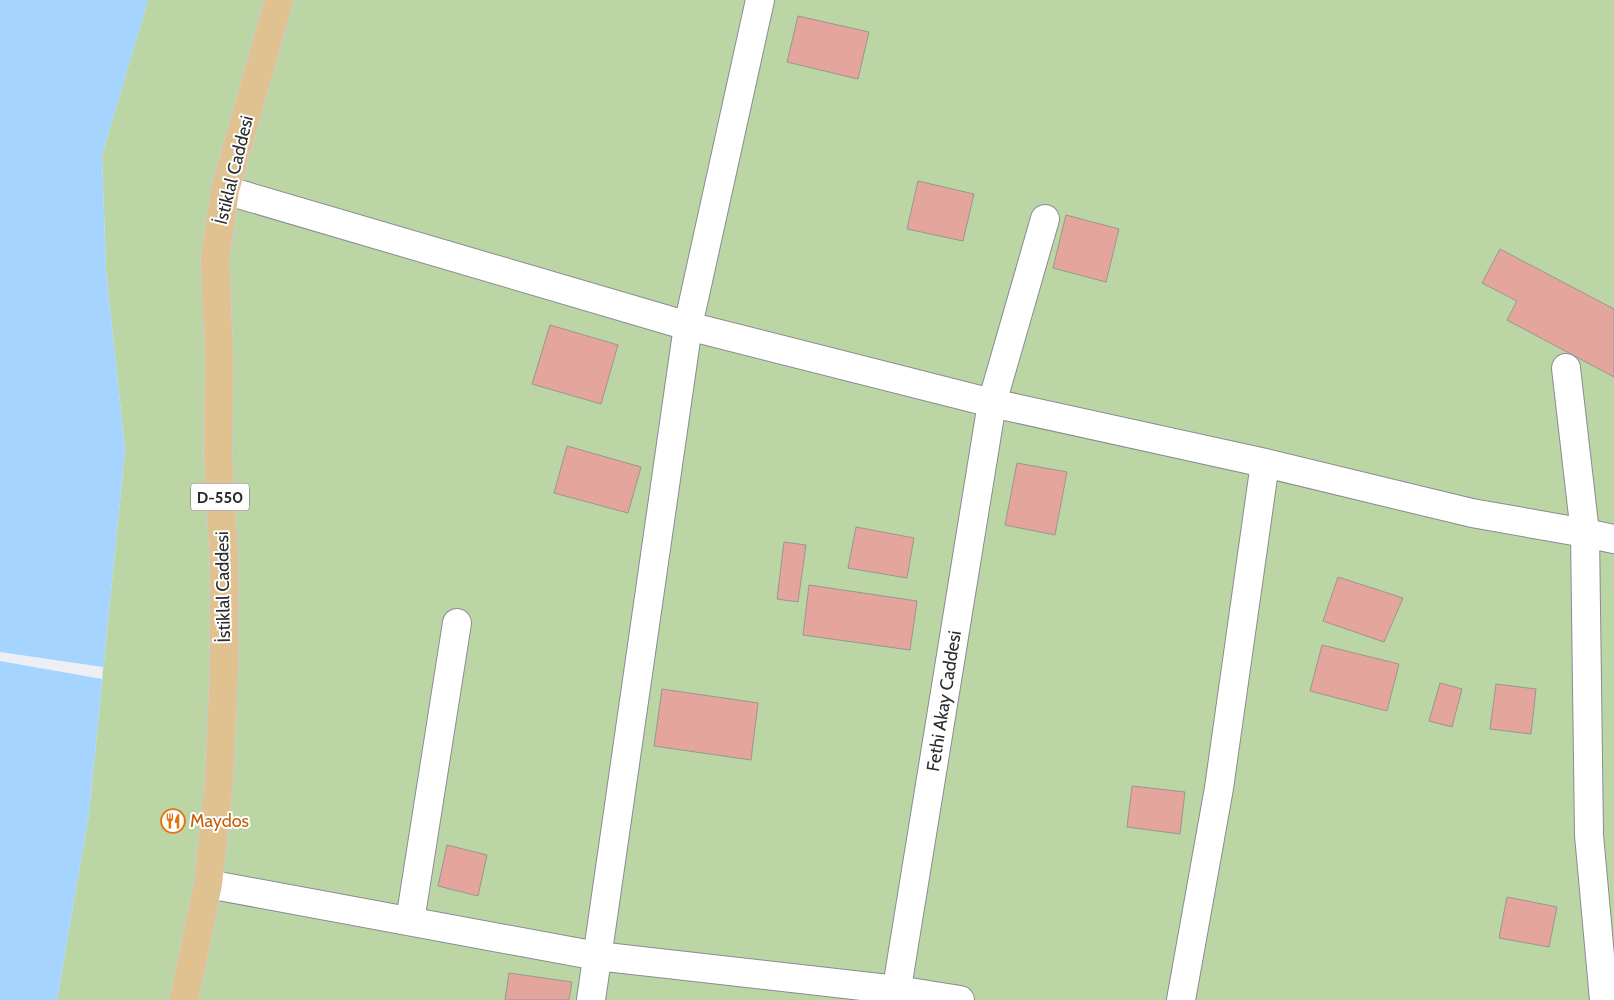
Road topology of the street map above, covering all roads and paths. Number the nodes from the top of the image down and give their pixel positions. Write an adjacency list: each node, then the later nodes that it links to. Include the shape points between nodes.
1 (279, 0): 3 (main road, İstiklal Caddesi / D-550)
2 (760, 0): 5 (street)
3 (225, 190): 5 (street); 12 (main road, İstiklal Caddesi / D-550, via 215,258 224,669 219,781)
4 (1045, 219): 7 (street, Fethi Akay Caddesi)
5 (688, 326): 7 (street); 14 (street)
6 (1566, 368): 9 (street)
7 (992, 402): 8 (street); 15 (street, Fethi Akay Caddesi)
8 (1265, 463): 9 (street, via 1472,513); 19 (street, via 1219,788)
9 (1585, 533): 10 (street); 20 (street, via 1589,835)
10 (1614, 539)
11 (457, 623): 13 (street)
12 (208, 884): 13 (street); 16 (main road, İstiklal Caddesi / D-550)
13 (410, 921): 14 (street)
14 (597, 956): 15 (street); 17 (street)
15 (896, 995): 18 (street)
16 (184, 1000)
17 (591, 1000)
18 (960, 1000)
19 (1181, 1000)
20 (1604, 1000)

